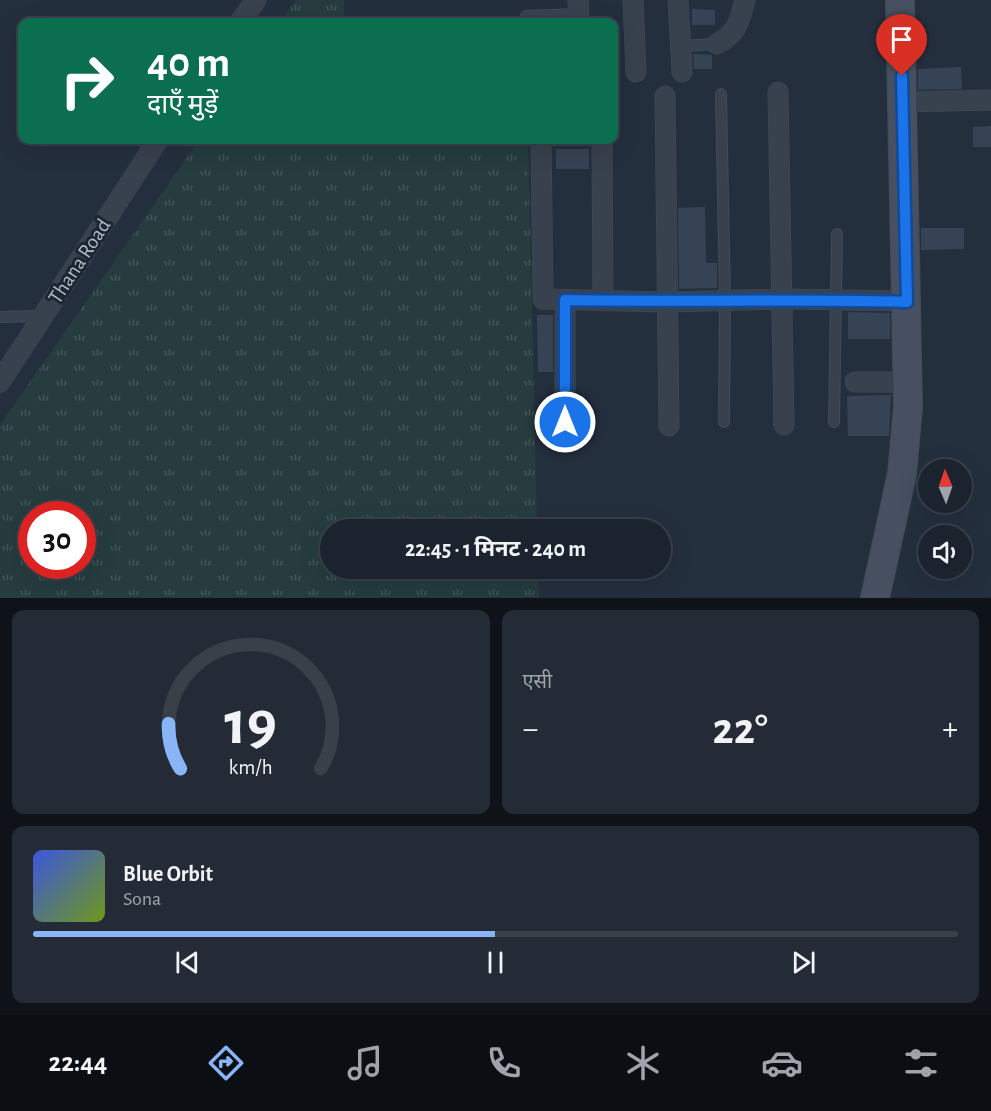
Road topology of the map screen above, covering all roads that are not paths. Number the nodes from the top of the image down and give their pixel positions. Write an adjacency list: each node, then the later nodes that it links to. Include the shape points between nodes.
1 (256, 0): 8 (street)
2 (633, 0): 11 (street)
3 (678, 0): 10 (street)
4 (745, 0): 9 (street, via 740,20 730,36)
5 (900, 0): 17 (street)
6 (578, 12): 7 (lane)
7 (526, 16)
8 (243, 18)
9 (717, 44): 10 (lane)
10 (680, 46): 12 (street)
11 (636, 72)
12 (682, 72)
13 (778, 92): 22 (street)
14 (721, 94): 24 (lane)
15 (664, 96): 27 (street)
16 (991, 100): 17 (street)
17 (902, 102): 28 (street)
18 (155, 144): 30 (street, Thana Road)
19 (541, 144): 23 (street, via 543,299)
20 (602, 144): 26 (street)
21 (837, 234): 25 (lane)
22 (782, 299): 24 (street); 25 (street); 37 (street)
23 (565, 300): 26 (street); 34 (street)
24 (725, 300): 27 (street); 35 (lane)
25 (836, 300): 28 (street); 36 (lane)
26 (603, 301): 27 (street)
27 (668, 302): 38 (street)
28 (907, 302): 33 (street)
29 (0, 316): 30 (lane)
30 (42, 316): 31 (street, Thana Road)
31 (0, 382)
32 (855, 382): 33 (street)
33 (908, 382): 39 (street, via 902,474)
34 (565, 422)
35 (724, 422)
36 (834, 422)
37 (784, 425)
38 (669, 426)
39 (875, 598)

